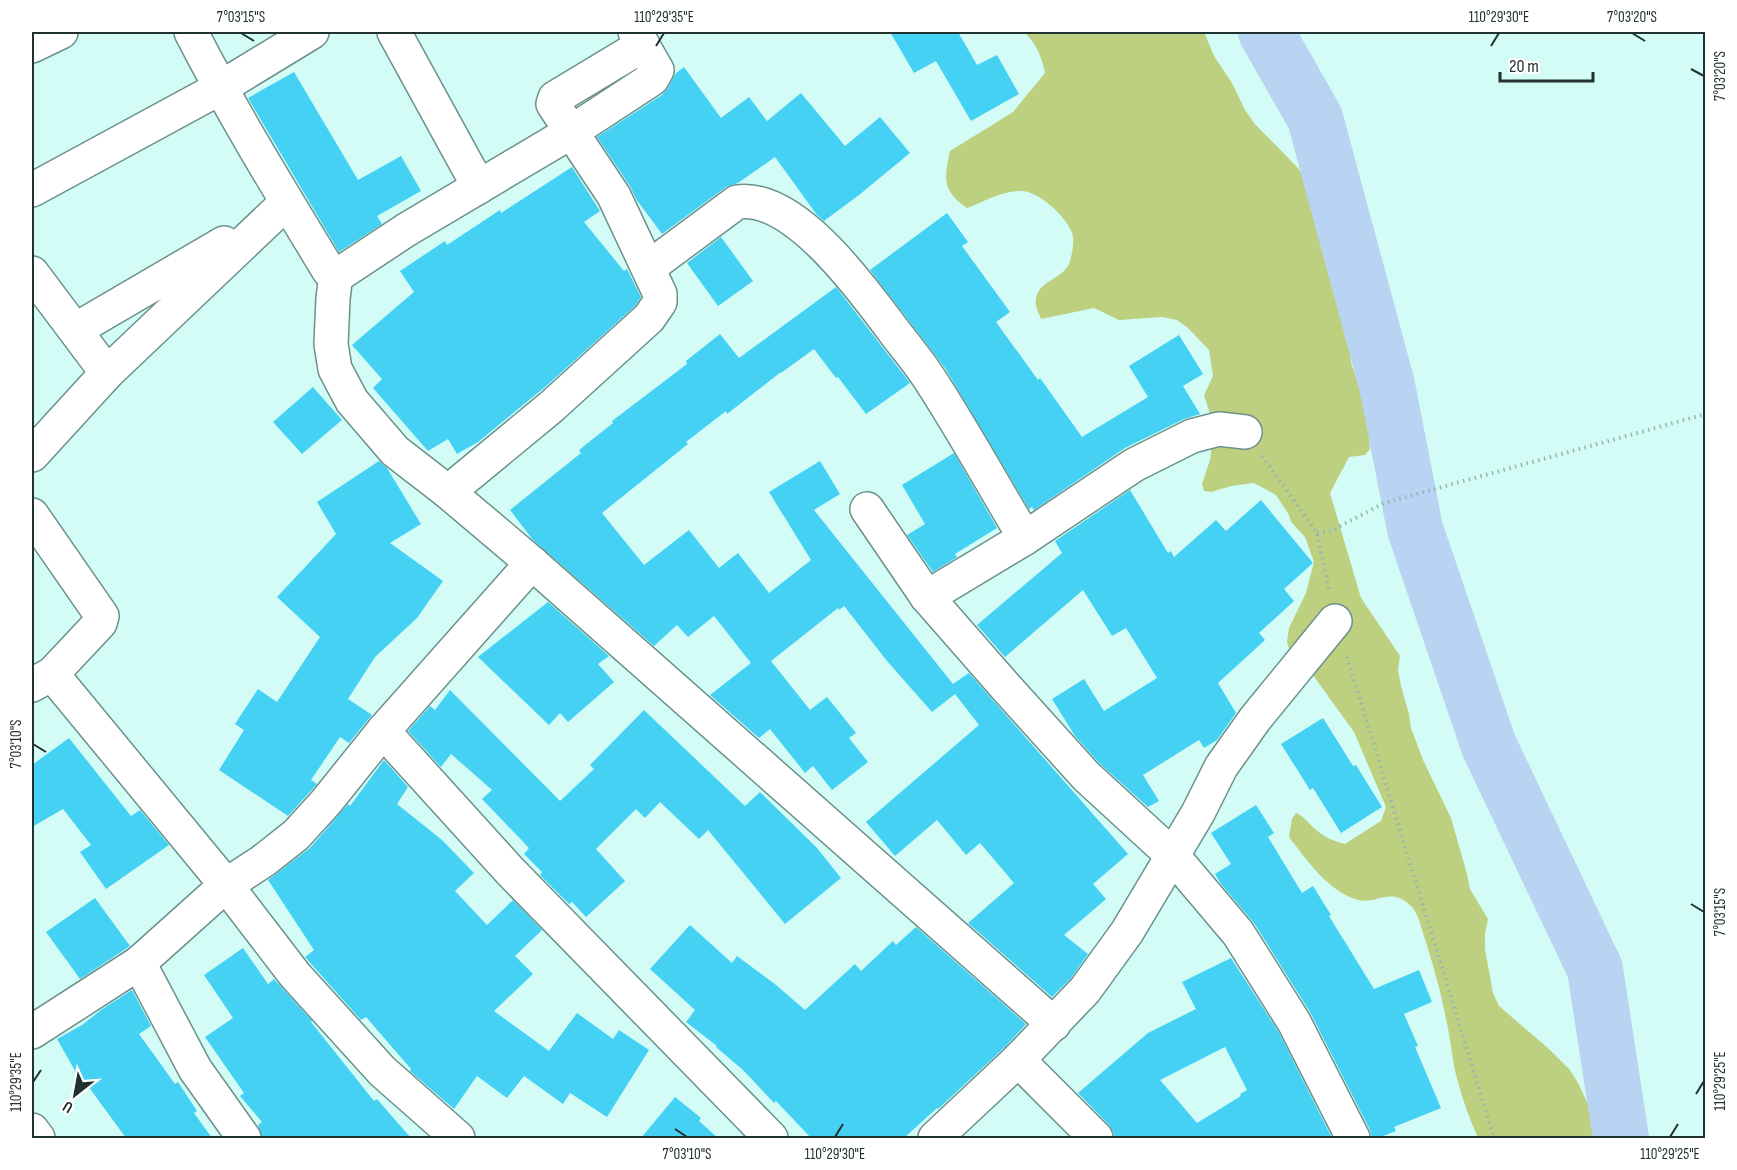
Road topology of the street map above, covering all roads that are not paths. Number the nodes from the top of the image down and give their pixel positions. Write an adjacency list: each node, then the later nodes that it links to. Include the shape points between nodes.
1 (61, 32): 6 (street)
2 (191, 32): 7 (street)
3 (312, 32): 7 (street)
4 (394, 32): 9 (street)
5 (639, 38): 8 (street, via 555,98 553,104)
6 (32, 46)
7 (220, 88): 10 (street); 11 (street)
8 (571, 132): 9 (street); 12 (street, via 614,196)
9 (479, 187): 14 (street)
10 (32, 190)
11 (280, 208): 14 (street, via 329,271); 15 (street); 16 (street)
12 (648, 268): 19 (street, via 660,294 660,302 649,318 551,407); 22 (street, via 737,202 749,200 765,205 804,228 854,278 928,376)
13 (32, 273): 15 (street)
14 (336, 273): 19 (street, via 332,344 335,369 352,400 382,437)
15 (75, 330): 16 (street)
16 (106, 373): 18 (street)
17 (1245, 432): 22 (street, via 1219,429 1192,436 1134,465)
18 (32, 455)
19 (448, 492): 23 (street)
20 (867, 509): 24 (street)
21 (32, 515): 26 (street, via 102,616 100,623)
22 (1025, 538): 24 (street)
23 (532, 563): 27 (street); 31 (street)
24 (927, 597): 28 (street, via 1086,776)
25 (1335, 621): 28 (street, via 1221,767)
26 (42, 679): 29 (street)
27 (383, 731): 29 (street, via 296,835); 38 (street, via 510,871)
28 (1172, 855): 31 (street, via 1127,932 1085,990); 41 (street, via 1238,933 1294,1022)
29 (226, 885): 30 (street); 37 (street, via 295,975 382,1071)
30 (139, 963): 32 (street); 36 (street, via 195,1068)
31 (1054, 1024): 33 (street)
32 (32, 1032)
33 (1018, 1060): 39 (street); 40 (street)
34 (32, 1130): 35 (street)
35 (38, 1138)
36 (244, 1138)
37 (458, 1138)
38 (771, 1138)
39 (935, 1138)
40 (1096, 1138)
41 (1353, 1138)

